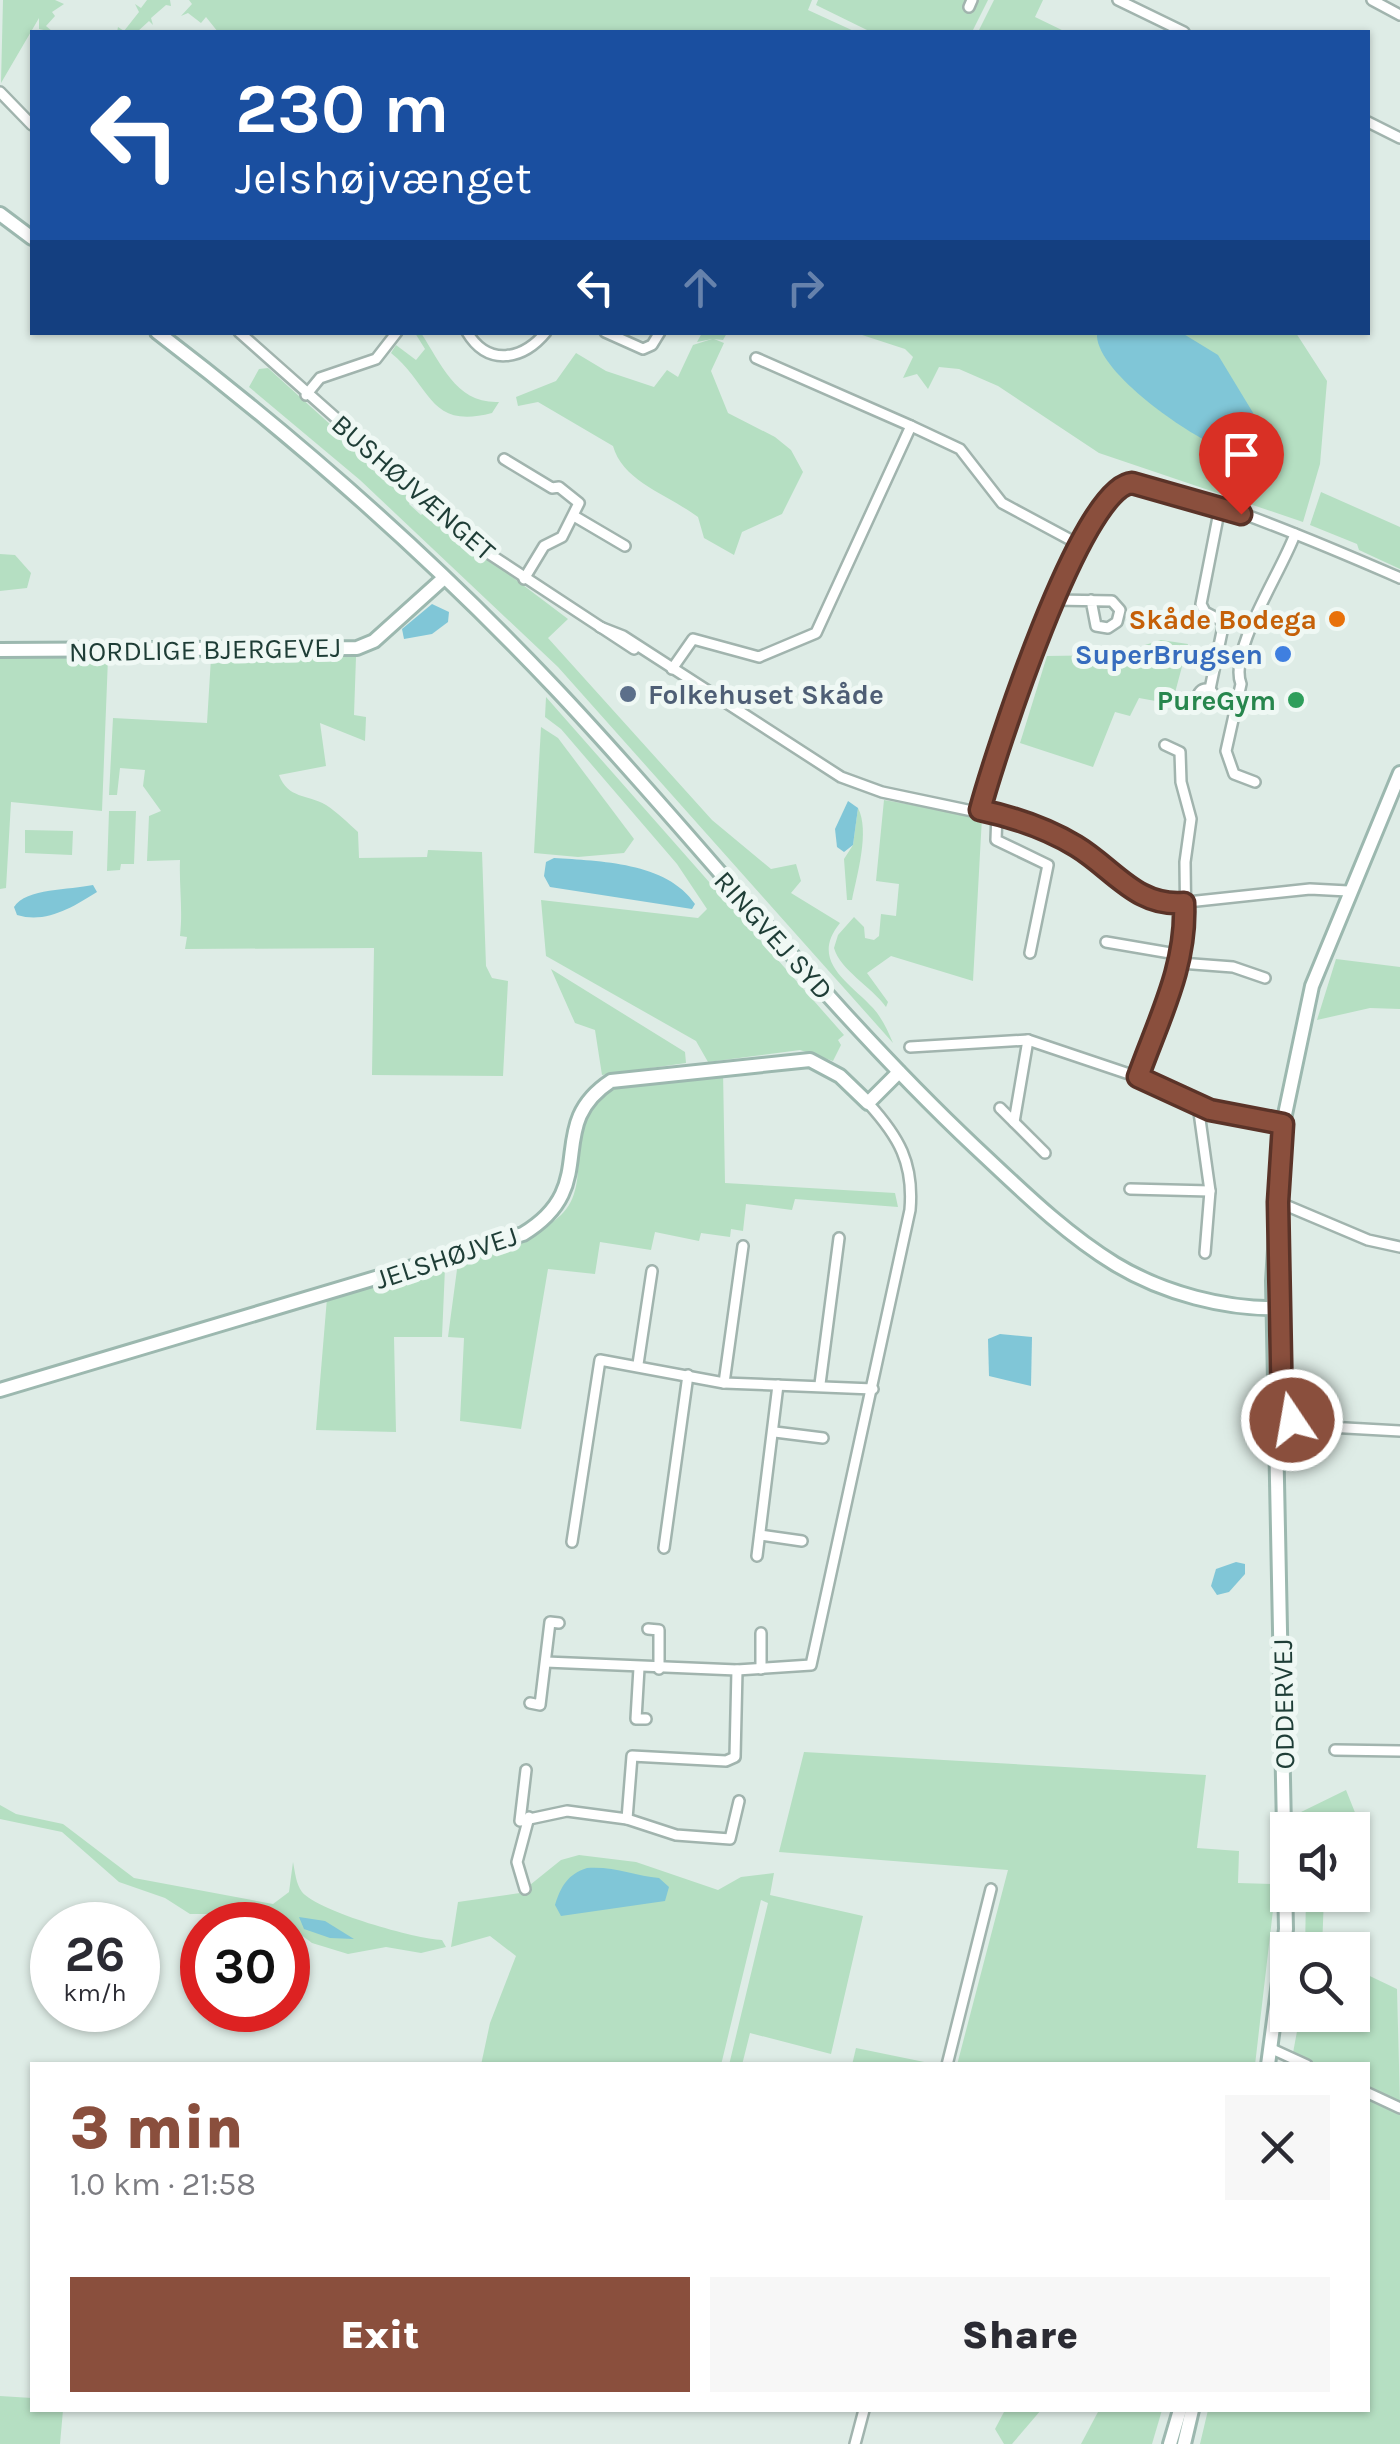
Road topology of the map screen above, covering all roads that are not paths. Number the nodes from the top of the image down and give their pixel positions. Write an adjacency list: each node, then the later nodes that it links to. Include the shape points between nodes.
1 (1118, 0): 4 (street)
2 (1372, 0): 3 (street)
3 (1400, 15)
4 (1180, 30)
5 (0, 92): 6 (street)
6 (30, 123)
7 (1370, 123): 8 (street)
8 (1400, 138)
9 (0, 214): 10 (main road)
10 (30, 236)
11 (158, 335): 27 (main road, RINGVEJ SYD, via 323,468)
12 (243, 335): 19 (street, BUSHØJVÆNGET)
13 (395, 335): 19 (street, via 376,359 320,378)
14 (469, 335): 15 (street, via 483,352 502,358 529,350)
15 (543, 335)
16 (612, 335): 17 (street, via 643,349)
17 (658, 335)
18 (756, 358): 20 (street)
19 (306, 394): 28 (street, BUSHØJVÆNGET, via 450,523)
20 (910, 426): 26 (street, via 960,449 1002,504); 33 (street, via 816,634 759,657 696,638)
21 (504, 460): 23 (street, via 576,497)
22 (1220, 507): 24 (street); 26 (street, via 1125,483); 34 (street, via 1200,604 1224,622)
23 (574, 516): 25 (street); 28 (street)
24 (1295, 534): 29 (street); 37 (street, via 1247,630 1237,674 1242,684 1226,758 1234,774)
25 (625, 546)
26 (1082, 546): 30 (street)
27 (444, 578): 32 (main road, NORDLIGE BJERGEVEJ, via 374,642 357,648); 48 (main road, RINGVEJ SYD, via 565,700)
28 (524, 578): 33 (street, BUSHØJVÆNGET)
29 (1400, 578)
30 (1054, 600): 31 (street); 38 (street, via 1012,704)
31 (1090, 600)
32 (0, 650)
33 (672, 669): 38 (street, BUSHØJVÆNGET, via 852,782)
34 (1210, 689)
35 (1165, 745): 41 (street, via 1180,752 1190,819)
36 (1400, 773): 40 (main road, ODDERVEJ)
37 (1255, 782)
38 (980, 810): 39 (street, BUSHØJVÆNGET)
39 (997, 813): 41 (street, BUSHØJVÆNGET, via 1073,844 1140,897); 43 (street, via 996,840 1048,865)
40 (1348, 891): 41 (street, BUSHØJVÆNGET, via 1310,888); 54 (main road, ODDERVEJ, via 1300,1028)
41 (1184, 903): 44 (street)
42 (1106, 942): 44 (street)
43 (1030, 954)
44 (1181, 959): 45 (street); 49 (street)
45 (1265, 978)
46 (1028, 1040): 47 (street); 49 (street); 53 (street)
47 (910, 1047)
48 (899, 1072): 50 (main road); 64 (main road, RINGVEJ SYD, via 1048,1213 1118,1266 1179,1292)
49 (1138, 1077): 51 (street)
50 (868, 1103): 70 (street, via 896,1134 913,1184); 71 (main road, JELSHØJVEJ, via 840,1076 810,1060 611,1081 593,1093 578,1117 560,1203 523,1234)
51 (1198, 1106): 54 (street); 57 (street)
52 (1000, 1108): 53 (street)
53 (1014, 1122): 55 (street)
54 (1283, 1124): 58 (main road, ODDERVEJ)
55 (1046, 1153)
56 (1130, 1189): 57 (street)
57 (1210, 1192): 62 (street)
58 (1278, 1202): 61 (street); 64 (main road, ODDERVEJ)
59 (839, 1238): 69 (street)
60 (743, 1246): 67 (street)
61 (1400, 1247)
62 (1205, 1253)
63 (652, 1271): 65 (street)
64 (1278, 1308): 72 (main road, ODDERVEJ); 76 (main road, ODDERVEJ)
65 (638, 1364): 66 (street); 79 (street, via 598,1364)
66 (688, 1375): 67 (street); 80 (street)
67 (724, 1383): 68 (street)
68 (778, 1384): 69 (street); 74 (street)
69 (820, 1384): 70 (street)
70 (873, 1389): 89 (street, via 814,1659 803,1668)
71 (0, 1390)
72 (1282, 1414): 73 (street, via 1310,1426); 76 (main road, ODDERVEJ)
73 (1400, 1431)
74 (775, 1432): 75 (street); 77 (street)
75 (823, 1438)
76 (1280, 1477): 100 (main road, ODDERVEJ, via 1286,1929)
77 (760, 1536): 78 (street); 81 (street)
78 (802, 1541)
79 (572, 1542)
80 (664, 1548)
81 (757, 1556)
82 (559, 1623): 85 (street, via 550,1622)
83 (648, 1629): 87 (street, via 659,1630)
84 (761, 1633): 89 (street)
85 (546, 1662): 86 (street); 90 (street, via 540,1705)
86 (639, 1668): 87 (street); 91 (street, via 636,1718)
87 (658, 1669): 88 (street)
88 (736, 1670): 89 (street); 97 (street, via 734,1757 726,1762 632,1756)
89 (761, 1670)
90 (530, 1703)
91 (646, 1719)
92 (1335, 1750): 93 (street)
93 (1400, 1751)
94 (526, 1770): 96 (street, via 520,1821)
95 (739, 1801): 97 (street, via 730,1839 676,1835)
96 (529, 1816): 97 (street, via 584,1811); 98 (street, via 517,1862)
97 (627, 1819)
98 (525, 1888)
99 (991, 1889): 101 (street)
100 (1272, 2049): 102 (main road, ODDERVEJ); 103 (street)
101 (948, 2062)
102 (1269, 2062)
103 (1300, 2062)
104 (1370, 2094): 105 (street)
105 (1400, 2108)
106 (863, 2412): 109 (street)
107 (1179, 2412): 110 (main road)
108 (1192, 2412): 111 (main road)
109 (855, 2444)
110 (1170, 2444)
111 (1184, 2444)

